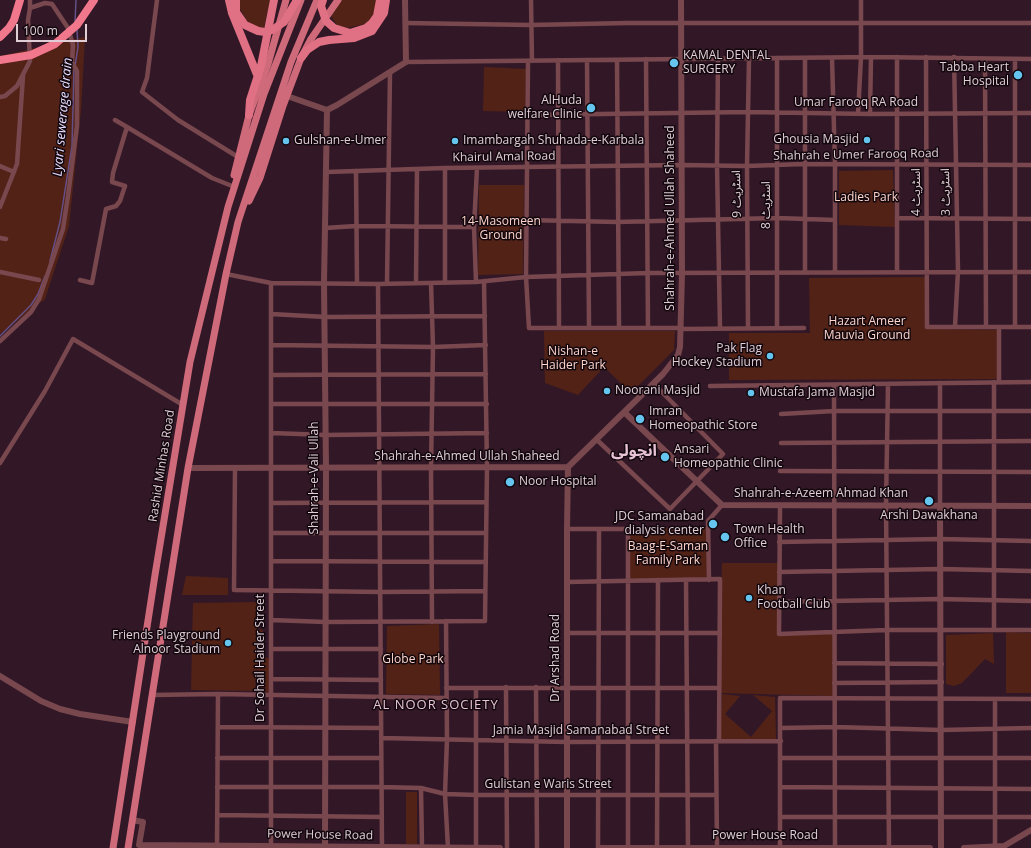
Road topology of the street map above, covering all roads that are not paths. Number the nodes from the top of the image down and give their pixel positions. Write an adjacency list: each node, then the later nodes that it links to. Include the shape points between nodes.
1 (20, 0): 26 (highway, via 14,20)
2 (30, 0): 20 (street)
3 (94, 0): 42 (highway, bridge, via 77,25 55,44 31,55)
4 (158, 0): 77 (street, via 147,78 142,92 178,120)
5 (229, 0): 51 (highway)
6 (236, 0): 9 (highway, bridge, via 236,12 245,25 265,32 284,22)
7 (274, 0): 51 (highway)
8 (286, 0): 72 (main road, via 268,64)
9 (296, 0)
10 (301, 0): 105 (main road, Rashid Minhas Road, via 264,94)
11 (317, 0): 122 (main road, via 291,62)
12 (322, 0): 14 (highway, bridge, via 321,6 326,21 334,28 350,33 366,28 372,23 377,16)
13 (338, 0): 31 (main road)
14 (380, 0)
15 (386, 0): 31 (highway, via 384,13 372,31 354,38 319,42)
16 (405, 0): 21 (street)
17 (531, 0): 25 (street)
18 (681, 0): 22 (street, Shahrah-e-Ahmed Ullah Shaheed)
19 (861, 0): 23 (street)
20 (30, 8): 50 (street, via 30,61); 182 (street, via 45,3 52,4 68,28 73,45 72,62 77,71 77,126 62,229 53,262 39,299 26,318)
21 (405, 23): 25 (street); 48 (street)
22 (681, 23): 23 (street); 25 (street); 38 (street, Shahrah-e-Ahmed Ullah Shaheed)
23 (861, 23): 24 (street); 35 (street)
24 (1031, 24)
25 (531, 25): 47 (street)
26 (0, 37)
27 (871, 57): 28 (street); 35 (street); 70 (street)
28 (897, 57): 29 (street); 71 (street)
29 (926, 57): 30 (street); 63 (street, اسٹریٹ 4)
30 (954, 57): 36 (street); 64 (street, اسٹریٹ 3)
31 (301, 58): 52 (main road)
32 (777, 58): 33 (street); 39 (street); 60 (street, اسٹریٹ 8)
33 (805, 58): 34 (street); 61 (street)
34 (832, 58): 35 (street); 62 (street)
35 (861, 58): 69 (street)
36 (985, 58): 40 (street); 65 (street)
37 (646, 59): 38 (street); 45 (street); 58 (street)
38 (681, 59): 46 (street); 55 (street, Shahrah-e-Ahmed Ullah Shaheed)
39 (749, 59): 46 (street); 56 (street, اسٹریٹ 9)
40 (1015, 59): 41 (street); 66 (street)
41 (1031, 59)
42 (0, 60)
43 (558, 60): 44 (street); 47 (street); 74 (street)
44 (587, 60): 45 (street); 68 (street)
45 (617, 60): 57 (street)
46 (718, 60): 59 (street)
47 (530, 61): 48 (street); 73 (street)
48 (406, 62): 49 (street)
49 (390, 73): 54 (street); 99 (street)
50 (23, 76): 53 (street, via 17,86); 101 (street, via 21,124)
51 (258, 77): 72 (highway, via 250,100)
52 (287, 96): 54 (street); 122 (main road, via 260,178)
53 (0, 97)
54 (327, 110): 102 (street, Shahrah-e-Vali Ullah)
55 (682, 112): 58 (street, Umar Farooq RA Road); 59 (street, Umar Farooq RA Road); 86 (street, Shahrah-e-Ahmed Ullah Shaheed)
56 (748, 112): 59 (street, Umar Farooq RA Road); 60 (street, Umar Farooq RA Road); 92 (street, اسٹریٹ 9)
57 (616, 113): 58 (street, Umar Farooq RA Road); 68 (street, Umar Farooq RA Road); 90 (street)
58 (647, 113): 85 (street)
59 (718, 113): 91 (street)
60 (777, 113): 61 (street, Umar Farooq RA Road); 93 (street, اسٹریٹ 8)
61 (804, 113): 62 (street, Umar Farooq RA Road); 78 (street)
62 (833, 113): 69 (street, Umar Farooq RA Road); 79 (street)
63 (927, 113): 64 (street, Umar Farooq RA Road); 71 (street, Umar Farooq RA Road); 81 (street, اسٹریٹ 4)
64 (955, 113): 65 (street, Umar Farooq RA Road); 82 (street, اسٹریٹ 3)
65 (985, 113): 66 (street, Umar Farooq RA Road); 83 (street)
66 (1016, 113): 67 (street, Umar Farooq RA Road); 84 (street)
67 (1031, 113)
68 (587, 114): 74 (street, Umar Farooq RA Road); 89 (street)
69 (858, 114): 70 (street, Umar Farooq RA Road)
70 (870, 114): 71 (street, Umar Farooq RA Road)
71 (897, 114): 80 (street)
72 (249, 115): 77 (main road)
73 (528, 115): 74 (street, Umar Farooq RA Road); 94 (street)
74 (558, 115): 95 (street)
75 (115, 120): 76 (street)
76 (127, 127): 103 (street, via 212,178); 152 (street, via 112,182 124,186 120,201 116,206 106,209 92,284)
77 (238, 157): 103 (main road)
78 (804, 164): 79 (street, Shahrah e Umer Farooq Road); 93 (street, Shahrah e Umer Farooq Road); 112 (street)
79 (835, 164): 80 (street, Shahrah e Umer Farooq Road); 118 (street)
80 (897, 164): 81 (street, Shahrah e Umer Farooq Road); 107 (street)
81 (927, 164): 82 (street, Shahrah e Umer Farooq Road); 108 (street, اسٹریٹ 4)
82 (956, 164): 83 (street, Shahrah e Umer Farooq Road); 109 (street, اسٹریٹ 3)
83 (985, 164): 84 (street, Shahrah e Umer Farooq Road); 110 (street)
84 (1015, 164): 87 (street, Shahrah e Umer Farooq Road); 111 (street)
85 (647, 165): 86 (street, Khairul Amal Road); 90 (street, Khairul Amal Road); 121 (street)
86 (682, 165): 91 (street, Shahrah e Umer Farooq Road); 115 (street, Shahrah-e-Ahmed Ullah Shaheed)
87 (1031, 165)
88 (0, 166): 101 (street)
89 (587, 166): 90 (street, Khairul Amal Road); 95 (street, Khairul Amal Road); 120 (street)
90 (616, 166): 123 (street)
91 (717, 166): 92 (street, Shahrah e Umer Farooq Road); 116 (street)
92 (747, 166): 93 (street, Shahrah e Umer Farooq Road); 117 (street, اسٹریٹ 9)
93 (778, 166): 106 (street, اسٹریٹ 8)
94 (528, 167): 95 (street, Khairul Amal Road); 97 (street, Khairul Amal Road); 114 (street)
95 (558, 167): 119 (street)
96 (445, 168): 97 (street, Khairul Amal Road); 98 (street, Khairul Amal Road); 127 (street)
97 (477, 168): 128 (street)
98 (417, 169): 99 (street, Khairul Amal Road); 126 (street)
99 (388, 170): 100 (street, Khairul Amal Road); 125 (street)
100 (356, 171): 102 (street, Khairul Amal Road); 124 (street)
101 (14, 172): 104 (street)
102 (327, 172): 129 (street, Shahrah-e-Vali Ullah)
103 (232, 186): 105 (main road)
104 (0, 207)
105 (228, 207): 203 (main road, Rashid Minhas Road, via 190,362)
106 (777, 218): 112 (street); 117 (street); 142 (street, اسٹریٹ 8)
107 (897, 218): 108 (street); 132 (street)
108 (927, 218): 109 (street); 133 (street, اسٹریٹ 4)
109 (957, 218): 110 (street); 134 (street, اسٹریٹ 3)
110 (986, 218): 111 (street); 137 (street)
111 (1015, 218): 113 (street); 138 (street)
112 (806, 219): 118 (street); 136 (street)
113 (1031, 219)
114 (527, 220): 119 (street); 150 (street)
115 (681, 220): 116 (street); 121 (street); 146 (street, Shahrah-e-Ahmed Ullah Shaheed)
116 (717, 220): 117 (street); 147 (street)
117 (748, 220): 141 (street, اسٹریٹ 9)
118 (835, 220): 143 (street)
119 (559, 221): 120 (street); 148 (street)
120 (587, 221): 123 (street); 149 (street)
121 (647, 221): 123 (street); 140 (street)
122 (238, 222): 144 (main road)
123 (617, 222): 145 (street)
124 (356, 226): 125 (street); 129 (street); 157 (street)
125 (387, 226): 126 (street); 158 (street)
126 (415, 226): 127 (street); 159 (street)
127 (445, 226): 128 (street); 161 (street)
128 (474, 227): 154 (street)
129 (325, 228): 156 (street, Shahrah-e-Vali Ullah)
130 (0, 238): 131 (street)
131 (6, 239)
132 (897, 271): 133 (street); 143 (street)
133 (927, 271): 134 (street); 168 (street, اسٹریٹ 4, via 927,327)
134 (958, 271): 137 (street); 168 (street, اسٹریٹ 3)
135 (0, 272): 151 (street)
136 (806, 272): 142 (street); 143 (street)
137 (986, 272): 138 (street); 169 (street)
138 (1016, 272): 139 (street); 171 (street)
139 (1031, 272)
140 (648, 273): 145 (street); 146 (street); 176 (street)
141 (748, 273): 142 (street); 147 (street); 179 (street, اسٹریٹ 9)
142 (777, 273): 180 (street, اسٹریٹ 8)
143 (835, 273)
144 (226, 274): 155 (street); 229 (main road)
145 (618, 274): 149 (street); 175 (street)
146 (682, 274): 147 (street); 177 (street, Shahrah-e-Ahmed Ullah Shaheed)
147 (718, 274): 178 (street)
148 (558, 275): 149 (street); 150 (street); 173 (street)
149 (587, 275): 174 (street)
150 (526, 277): 153 (street); 173 (street, via 529,328)
151 (39, 280)
152 (80, 280)
153 (484, 281): 154 (street); 166 (street)
154 (476, 282): 161 (street)
155 (271, 283): 156 (street); 163 (street, Dr Sohail Haider Street)
156 (324, 283): 157 (street); 167 (street, Shahrah-e-Vali Ullah)
157 (357, 283): 162 (street)
158 (387, 283): 159 (street); 162 (street)
159 (416, 283): 160 (street)
160 (431, 283): 161 (street); 165 (street)
161 (445, 283)
162 (378, 284): 164 (street)
163 (271, 314): 167 (street); 183 (street, Dr Sohail Haider Street)
164 (379, 316): 165 (street); 167 (street); 186 (street)
165 (432, 316): 166 (street); 187 (street)
166 (485, 316): 185 (street)
167 (326, 317): 184 (street, Shahrah-e-Vali Ullah)
168 (955, 326): 169 (street)
169 (986, 327): 170 (street)
170 (999, 327): 171 (street); 193 (street)
171 (1015, 327): 172 (street)
172 (1031, 327)
173 (558, 328): 174 (street)
174 (589, 328): 175 (street)
175 (619, 328): 176 (street)
176 (648, 328): 177 (street)
177 (682, 328): 178 (street); 195 (street, Shahrah-e-Ahmed Ullah Shaheed, via 678,355)
178 (720, 328): 179 (street)
179 (748, 328): 180 (street)
180 (777, 328): 181 (street)
181 (804, 328)
182 (0, 341)
183 (271, 345): 184 (street); 190 (street, Dr Sohail Haider Street)
184 (326, 345): 186 (street); 191 (street, Shahrah-e-Vali Ullah)
185 (486, 345): 187 (street); 189 (street)
186 (379, 346): 187 (street); 192 (street)
187 (433, 347): 188 (street)
188 (431, 374): 189 (street); 192 (street); 201 (street)
189 (486, 374): 202 (street)
190 (271, 375): 191 (street); 200 (street, Dr Sohail Haider Street)
191 (326, 375): 192 (street); 204 (street, Shahrah-e-Vali Ullah)
192 (379, 375): 205 (street)
193 (996, 382): 194 (street); 196 (street); 209 (street)
194 (1031, 382)
195 (654, 383): 211 (street, Shahrah-e-Ahmed Ullah Shaheed); 240 (street, via 723,454)
196 (940, 383): 197 (street); 208 (street)
197 (888, 384): 198 (street); 207 (street)
198 (834, 385): 199 (street); 206 (street)
199 (710, 386)
200 (271, 404): 204 (street); 213 (street, Dr Sohail Haider Street)
201 (431, 404): 202 (street); 205 (street); 214 (street)
202 (487, 404): 215 (street)
203 (183, 405): 225 (street, via 74,339); 344 (main road, Rashid Minhas Road, via 154,575)
204 (326, 405): 205 (street); 217 (street, Shahrah-e-Vali Ullah)
205 (379, 405): 216 (street)
206 (834, 411): 207 (street); 212 (street); 222 (street)
207 (888, 411): 208 (street); 223 (street)
208 (940, 411): 209 (street); 219 (street)
209 (994, 411): 210 (street); 220 (street)
210 (1031, 411)
211 (624, 412): 218 (street, Shahrah-e-Ahmed Ullah Shaheed); 240 (street, Shahrah-e-Azeem Ahmad Khan)
212 (781, 414)
213 (271, 433): 217 (street); 231 (street, Dr Sohail Haider Street)
214 (431, 433): 215 (street); 216 (street); 226 (street)
215 (487, 433): 227 (street)
216 (378, 434): 217 (street); 233 (street)
217 (326, 435): 232 (street, Shahrah-e-Vali Ullah)
218 (596, 439): 228 (street, Shahrah-e-Ahmed Ullah Shaheed); 240 (street, via 670,509)
219 (940, 441): 220 (street); 223 (street); 237 (street)
220 (993, 441): 221 (street); 238 (street)
221 (1031, 441)
222 (834, 442): 223 (street); 224 (street); 235 (street)
223 (888, 442): 236 (street)
224 (781, 443)
225 (0, 463)
226 (431, 467): 227 (street, Shahrah-e-Ahmed Ullah Shaheed); 233 (street, Shahrah-e-Ahmed Ullah Shaheed); 242 (street)
227 (487, 467): 228 (street, Shahrah-e-Ahmed Ullah Shaheed); 243 (street)
228 (568, 467): 253 (street, Dr Arshad Road)
229 (188, 468): 230 (street, Shahrah-e-Ahmed Ullah Shaheed); 335 (main road)
230 (235, 468): 231 (street, Shahrah-e-Ahmed Ullah Shaheed); 283 (street, via 234,590)
231 (271, 468): 232 (street, Shahrah-e-Ahmed Ullah Shaheed); 244 (street, Dr Sohail Haider Street)
232 (326, 468): 233 (street, Shahrah-e-Ahmed Ullah Shaheed); 245 (street, Shahrah-e-Vali Ullah)
233 (379, 468): 241 (street)
234 (780, 471): 235 (street)
235 (833, 471): 236 (street); 250 (street)
236 (887, 472): 237 (street); 247 (street)
237 (941, 472): 238 (street); 248 (street)
238 (992, 472): 239 (street); 251 (street)
239 (1031, 472)
240 (696, 482): 246 (street, Shahrah-e-Azeem Ahmad Khan)
241 (379, 502): 242 (street); 245 (street); 257 (street)
242 (432, 502): 243 (street); 258 (street)
243 (486, 502): 259 (street)
244 (271, 503): 245 (street); 255 (street, Dr Sohail Haider Street)
245 (326, 503): 256 (street, Shahrah-e-Vali Ullah)
246 (722, 505): 249 (street, Shahrah-e-Azeem Ahmad Khan); 280 (street, via 708,521)
247 (886, 505): 248 (street, Shahrah-e-Azeem Ahmad Khan); 250 (street, Shahrah-e-Azeem Ahmad Khan); 261 (street)
248 (940, 505): 251 (street, Shahrah-e-Azeem Ahmad Khan); 260 (street)
249 (780, 506): 250 (street, Shahrah-e-Azeem Ahmad Khan); 264 (street)
250 (834, 506): 265 (street)
251 (994, 506): 252 (street, Shahrah-e-Azeem Ahmad Khan); 262 (street)
252 (1031, 506)
253 (567, 529): 254 (street); 282 (street, Dr Arshad Road)
254 (599, 529): 277 (street, via 628,529); 281 (street)
255 (271, 533): 256 (street); 266 (street, Dr Sohail Haider Street)
256 (326, 533): 257 (street); 268 (street, Shahrah-e-Vali Ullah)
257 (380, 533): 258 (street); 270 (street)
258 (432, 533): 259 (street); 267 (street)
259 (486, 533): 269 (street)
260 (940, 539): 261 (street); 262 (street); 271 (street)
261 (886, 540): 265 (street); 272 (street)
262 (994, 540): 263 (street); 273 (street)
263 (1031, 541)
264 (779, 542): 265 (street); 275 (street)
265 (834, 542): 276 (street)
266 (271, 561): 268 (street); 283 (street, Dr Sohail Haider Street)
267 (432, 561): 269 (street); 270 (street); 284 (street)
268 (326, 562): 270 (street); 286 (street, Shahrah-e-Vali Ullah)
269 (485, 562): 285 (street)
270 (380, 563): 287 (street)
271 (940, 569): 272 (street); 273 (street); 288 (street)
272 (887, 570): 276 (street); 289 (street)
273 (993, 570): 274 (street); 290 (street)
274 (1031, 570)
275 (779, 572): 276 (street); 293 (street)
276 (834, 572): 291 (street)
277 (628, 580): 278 (street); 281 (street); 306 (street)
278 (658, 580): 279 (street); 307 (street)
279 (686, 580): 280 (street); 308 (street)
280 (709, 580): 309 (street, via 720,580)
281 (598, 581): 282 (street); 305 (street)
282 (567, 582): 304 (street, Dr Arshad Road)
283 (271, 590): 286 (street); 294 (street, Dr Sohail Haider Street)
284 (432, 591): 285 (street); 287 (street); 298 (street)
285 (484, 591): 296 (street, via 485,621)
286 (326, 592): 287 (street); 297 (street, Shahrah-e-Vali Ullah)
287 (381, 592): 295 (street)
288 (939, 598): 289 (street); 290 (street); 299 (street)
289 (887, 599): 291 (street); 300 (street)
290 (994, 600): 292 (street); 301 (street)
291 (834, 601): 293 (street); 303 (street)
292 (1031, 601)
293 (779, 602): 303 (street, via 779,634)
294 (271, 620): 297 (street); 311 (street, Dr Sohail Haider Street)
295 (381, 621): 297 (street); 298 (street); 310 (street)
296 (446, 621): 298 (street); 327 (street)
297 (326, 622): 312 (street, Shahrah-e-Vali Ullah)
298 (432, 622)
299 (940, 629): 300 (street); 301 (street); 315 (street)
300 (887, 630): 303 (street); 313 (street)
301 (994, 630): 302 (street)
302 (1031, 630)
303 (834, 631): 314 (street)
304 (567, 633): 305 (street); 325 (street, Dr Arshad Road)
305 (598, 633): 306 (street); 326 (street)
306 (628, 633): 307 (street); 329 (street)
307 (658, 633): 308 (street); 330 (street)
308 (687, 633): 309 (street); 331 (street)
309 (720, 633): 332 (street)
310 (381, 649): 312 (street); 319 (street)
311 (271, 650): 312 (street); 317 (street, Dr Sohail Haider Street)
312 (326, 650): 318 (street, Shahrah-e-Vali Ullah)
313 (887, 662): 314 (street); 315 (street); 322 (street)
314 (834, 663): 321 (street)
315 (942, 664): 320 (street)
316 (0, 676): 344 (street, via 41,701 60,709)
317 (271, 679): 318 (street); 334 (street, Dr Sohail Haider Street)
318 (326, 679): 319 (street); 336 (street, Shahrah-e-Vali Ullah)
319 (380, 680): 337 (street)
320 (942, 682): 322 (street); 343 (street)
321 (834, 683): 322 (street); 339 (street)
322 (888, 683): 340 (street)
323 (506, 687): 324 (street); 328 (street); 358 (street)
324 (536, 687): 325 (street); 359 (street)
325 (567, 687): 326 (street); 365 (street, Dr Arshad Road)
326 (598, 687): 329 (street); 366 (street)
327 (446, 688): 328 (street); 338 (street)
328 (476, 688): 357 (street)
329 (627, 688): 330 (street); 360 (street)
330 (657, 688): 331 (street); 361 (street)
331 (686, 688): 332 (street); 362 (street)
332 (719, 688): 363 (street)
333 (218, 694): 334 (street); 335 (street); 345 (street)
334 (271, 694): 336 (street); 347 (street, Dr Sohail Haider Street)
335 (152, 695): 408 (main road)
336 (326, 695): 337 (street); 348 (street, Shahrah-e-Vali Ullah)
337 (380, 696): 338 (street); 349 (street)
338 (446, 698): 356 (street)
339 (834, 699): 340 (street); 346 (street); 350 (street, via 780,698)
340 (888, 699): 343 (street); 352 (street)
341 (995, 699): 342 (street); 343 (street); 353 (street)
342 (1031, 699)
343 (942, 700): 354 (street)
344 (133, 722): 421 (main road, Rashid Minhas Road)
345 (218, 727): 347 (street); 368 (street)
346 (835, 727): 350 (street); 352 (street); 372 (street)
347 (271, 728): 348 (street); 369 (street, Dr Sohail Haider Street)
348 (326, 728): 349 (street); 367 (street, Shahrah-e-Vali Ullah)
349 (381, 728): 355 (street)
350 (781, 728): 364 (street)
351 (1031, 728): 353 (street)
352 (888, 729): 354 (street); 373 (street)
353 (995, 729): 354 (street); 375 (street)
354 (941, 730): 374 (street)
355 (381, 738): 356 (street, Jamia Masjid Samanabad Street); 370 (street)
356 (447, 740): 357 (street, Jamia Masjid Samanabad Street); 388 (street)
357 (477, 740): 358 (street, Jamia Masjid Samanabad Street); 392 (street)
358 (506, 740): 359 (street, Jamia Masjid Samanabad Street); 389 (street)
359 (536, 741): 365 (street, Jamia Masjid Samanabad Street); 390 (street)
360 (628, 741): 361 (street, Jamia Masjid Samanabad Street); 366 (street, Jamia Masjid Samanabad Street); 394 (street)
361 (658, 741): 362 (street, Jamia Masjid Samanabad Street); 395 (street)
362 (687, 741): 363 (street, Jamia Masjid Samanabad Street); 396 (street)
363 (717, 741): 364 (street, Jamia Masjid Samanabad Street); 397 (street)
364 (781, 741): 371 (street)
365 (567, 742): 366 (street, Jamia Masjid Samanabad Street); 391 (street, Dr Arshad Road)
366 (599, 742): 393 (street)
367 (326, 757): 369 (street); 370 (street); 380 (street, Shahrah-e-Vali Ullah)
368 (217, 758): 369 (street); 379 (street)
369 (271, 758): 377 (street, Dr Sohail Haider Street)
370 (381, 758): 378 (street)
371 (781, 758): 372 (street); 381 (street)
372 (835, 758): 373 (street); 382 (street)
373 (888, 758): 374 (street); 384 (street)
374 (942, 758): 375 (street); 385 (street)
375 (996, 758): 376 (street); 386 (street)
376 (1031, 758)
377 (271, 786): 379 (street, Gulistan e Waris Street); 380 (street, Gulistan e Waris Street); 399 (street, Dr Sohail Haider Street)
378 (381, 786): 380 (street, Gulistan e Waris Street); 383 (street, Gulistan e Waris Street); 401 (street)
379 (217, 787): 398 (street)
380 (326, 787): 400 (street, Shahrah-e-Vali Ullah)
381 (780, 787): 382 (street); 402 (street)
382 (835, 787): 384 (street); 403 (street)
383 (421, 788): 388 (street, Gulistan e Waris Street); 415 (street)
384 (888, 788): 385 (street); 406 (street)
385 (941, 788): 386 (street); 404 (street)
386 (996, 789): 387 (street); 405 (street)
387 (1031, 789)
388 (445, 794): 392 (street, Gulistan e Waris Street); 423 (street)
389 (506, 794): 390 (street, Gulistan e Waris Street); 392 (street, Gulistan e Waris Street); 425 (street)
390 (536, 794): 391 (street, Gulistan e Waris Street); 426 (street)
391 (567, 794): 393 (street, Gulistan e Waris Street); 427 (street, Dr Arshad Road)
392 (477, 795): 416 (street)
393 (598, 795): 394 (street, Gulistan e Waris Street); 428 (street)
394 (628, 795): 395 (street, Gulistan e Waris Street); 430 (street)
395 (657, 795): 396 (street, Gulistan e Waris Street); 431 (street)
396 (687, 795): 397 (street, Gulistan e Waris Street); 432 (street)
397 (716, 795): 417 (street)
398 (217, 815): 399 (street); 411 (street)
399 (271, 815): 400 (street); 412 (street, Dr Sohail Haider Street)
400 (325, 815): 401 (street); 413 (street, Shahrah-e-Vali Ullah)
401 (381, 817): 414 (street)
402 (780, 817): 403 (street); 418 (street)
403 (835, 817): 406 (street); 419 (street)
404 (941, 817): 405 (street); 406 (street); 435 (street)
405 (996, 817): 407 (street); 437 (street)
406 (888, 818): 420 (street)
407 (1031, 818)
408 (132, 820): 410 (street, Power House Road, via 143,822 139,845); 422 (main road)
409 (1031, 830): 437 (street)
410 (163, 846): 411 (street, Power House Road)
411 (217, 847): 412 (street, Power House Road)
412 (271, 847): 413 (street, Power House Road)
413 (325, 847): 414 (street, Power House Road)
414 (382, 847): 415 (street, Power House Road)
415 (422, 847): 423 (street, Power House Road)
416 (476, 847): 423 (street, Power House Road); 424 (street, Power House Road)
417 (717, 847): 432 (street, Power House Road); 433 (street, Power House Road)
418 (780, 847): 419 (street, Power House Road); 433 (street, Power House Road)
419 (835, 847): 420 (street, Power House Road)
420 (889, 847): 434 (street, Power House Road)
421 (113, 848)
422 (128, 848)
423 (448, 848)
424 (500, 848)
425 (507, 848)
426 (536, 848)
427 (567, 848)
428 (599, 848): 429 (street, Power House Road)
429 (624, 848): 430 (street, Power House Road)
430 (628, 848): 431 (street, Power House Road)
431 (657, 848): 432 (street, Power House Road)
432 (688, 848)
433 (767, 848)
434 (930, 848)
435 (941, 848)
436 (964, 848): 437 (street)
437 (998, 848)

